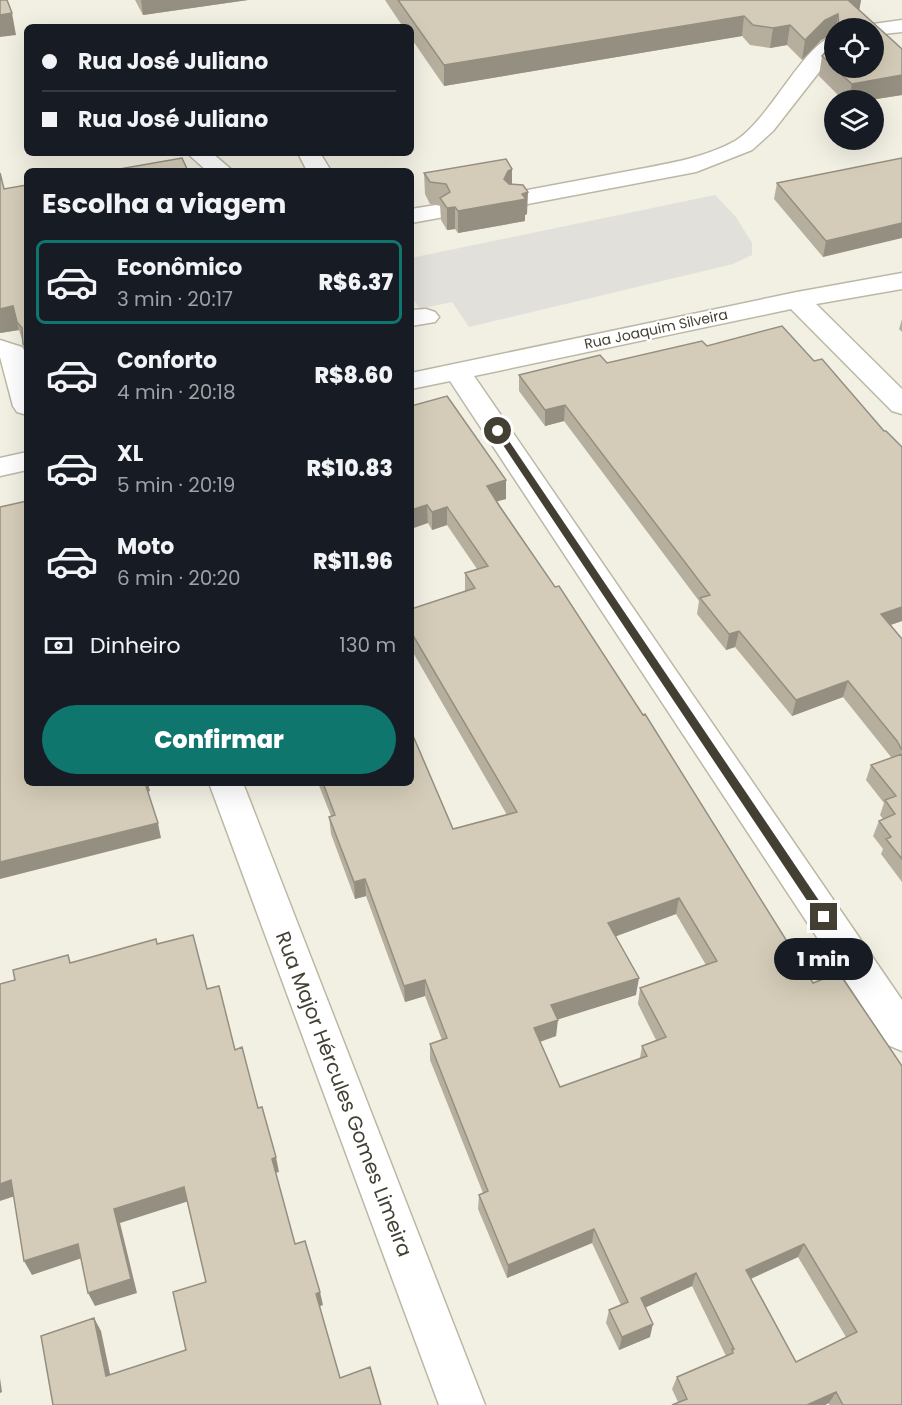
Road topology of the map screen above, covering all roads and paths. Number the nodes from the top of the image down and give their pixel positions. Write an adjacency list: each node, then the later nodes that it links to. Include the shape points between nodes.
1 (902, 26): 2 (street)
2 (884, 28)
3 (824, 51): 6 (street, via 765,126 744,145 696,165)
4 (202, 156): 5 (street)
5 (217, 168)
6 (517, 199)
7 (436, 212): 8 (street)
8 (414, 216)
9 (902, 281): 10 (street, Rua Joaquim Silveira)
10 (797, 300): 12 (street, Rua Joaquim Silveira); 15 (street)
11 (0, 348): 14 (street, via 13,353)
12 (458, 372): 13 (street, Rua Joaquim Silveira); 19 (street)
13 (414, 380)
14 (24, 394)
15 (902, 405)
16 (24, 463): 17 (street)
17 (0, 467)
18 (227, 786): 20 (street, Rua Major Hércules Gomes Limeira)
19 (902, 1033)
20 (462, 1405)

